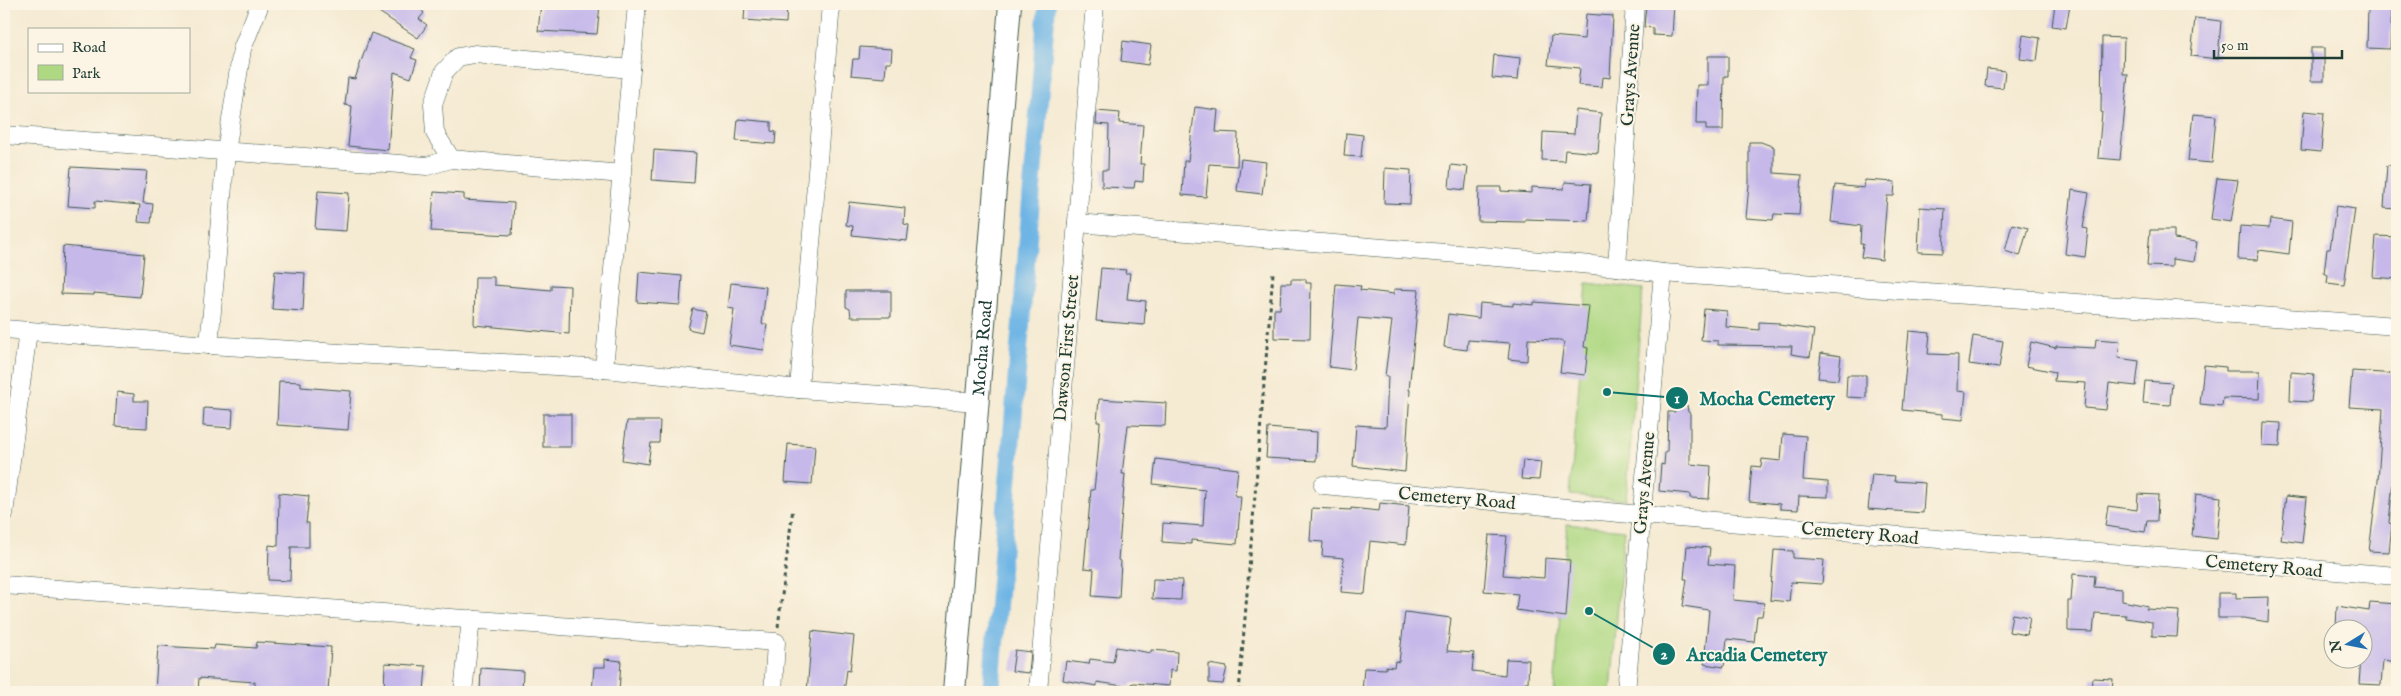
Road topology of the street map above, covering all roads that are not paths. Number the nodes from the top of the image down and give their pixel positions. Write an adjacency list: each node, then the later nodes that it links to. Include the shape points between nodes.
1 (260, 4): 9 (street, via 242,49)
2 (637, 4): 7 (street)
3 (831, 4): 20 (street)
4 (1010, 4): 21 (street, Mocha Road)
5 (1095, 4): 12 (street, Dawson First Street)
6 (1635, 4): 13 (street, Grays Avenue)
7 (631, 69): 10 (street, via 475,54 458,57 444,72 434,104 435,133); 11 (street)
8 (4, 135): 9 (street)
9 (226, 152): 10 (street, via 427,166); 18 (street)
10 (452, 159): 11 (street)
11 (622, 174): 19 (street)
12 (1077, 223): 13 (street); 31 (street, Dawson First Street)
13 (1617, 267): 14 (street)
14 (1663, 273): 15 (street); 24 (street, Grays Avenue)
15 (2397, 326)
16 (4, 329): 17 (street)
17 (28, 331): 18 (street); 23 (street)
18 (209, 345): 19 (street)
19 (604, 369): 20 (street)
20 (799, 389): 21 (street)
21 (978, 402): 30 (street, Mocha Road)
22 (1323, 485): 24 (street, Cemetery Road)
23 (4, 514)
24 (1641, 515): 25 (street, Cemetery Road); 32 (street, Grays Avenue)
25 (2397, 576)
26 (4, 585): 27 (street)
27 (471, 619): 28 (street); 29 (street, via 776,642)
28 (463, 692)
29 (773, 692)
30 (954, 692)
31 (1038, 692)
32 (1626, 692)

